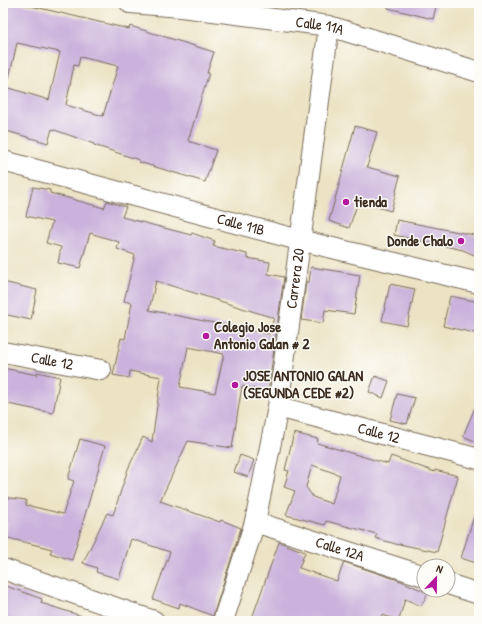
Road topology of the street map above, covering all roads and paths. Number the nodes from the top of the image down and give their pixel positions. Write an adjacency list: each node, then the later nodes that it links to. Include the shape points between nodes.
1 (130, 3): 2 (street, Calle 11A)
2 (182, 5): 3 (street, Calle 11A)
3 (329, 26): 4 (street, Calle 11A); 6 (street, Carrera 20)
4 (479, 72)
5 (3, 161): 6 (street, Calle 11B)
6 (299, 240): 7 (street, Calle 11B); 10 (street, Carrera 20)
7 (479, 283)
8 (3, 352): 9 (street, Calle 12)
9 (101, 370)
10 (278, 407): 11 (street, Calle 12); 12 (street, Carrera 20)
11 (479, 459)
12 (255, 522): 14 (street, Calle 12A); 18 (street, Carrera 20)
13 (3, 569): 17 (street)
14 (416, 573)
15 (456, 587): 16 (street)
16 (479, 594)
17 (154, 621)
18 (223, 621)

